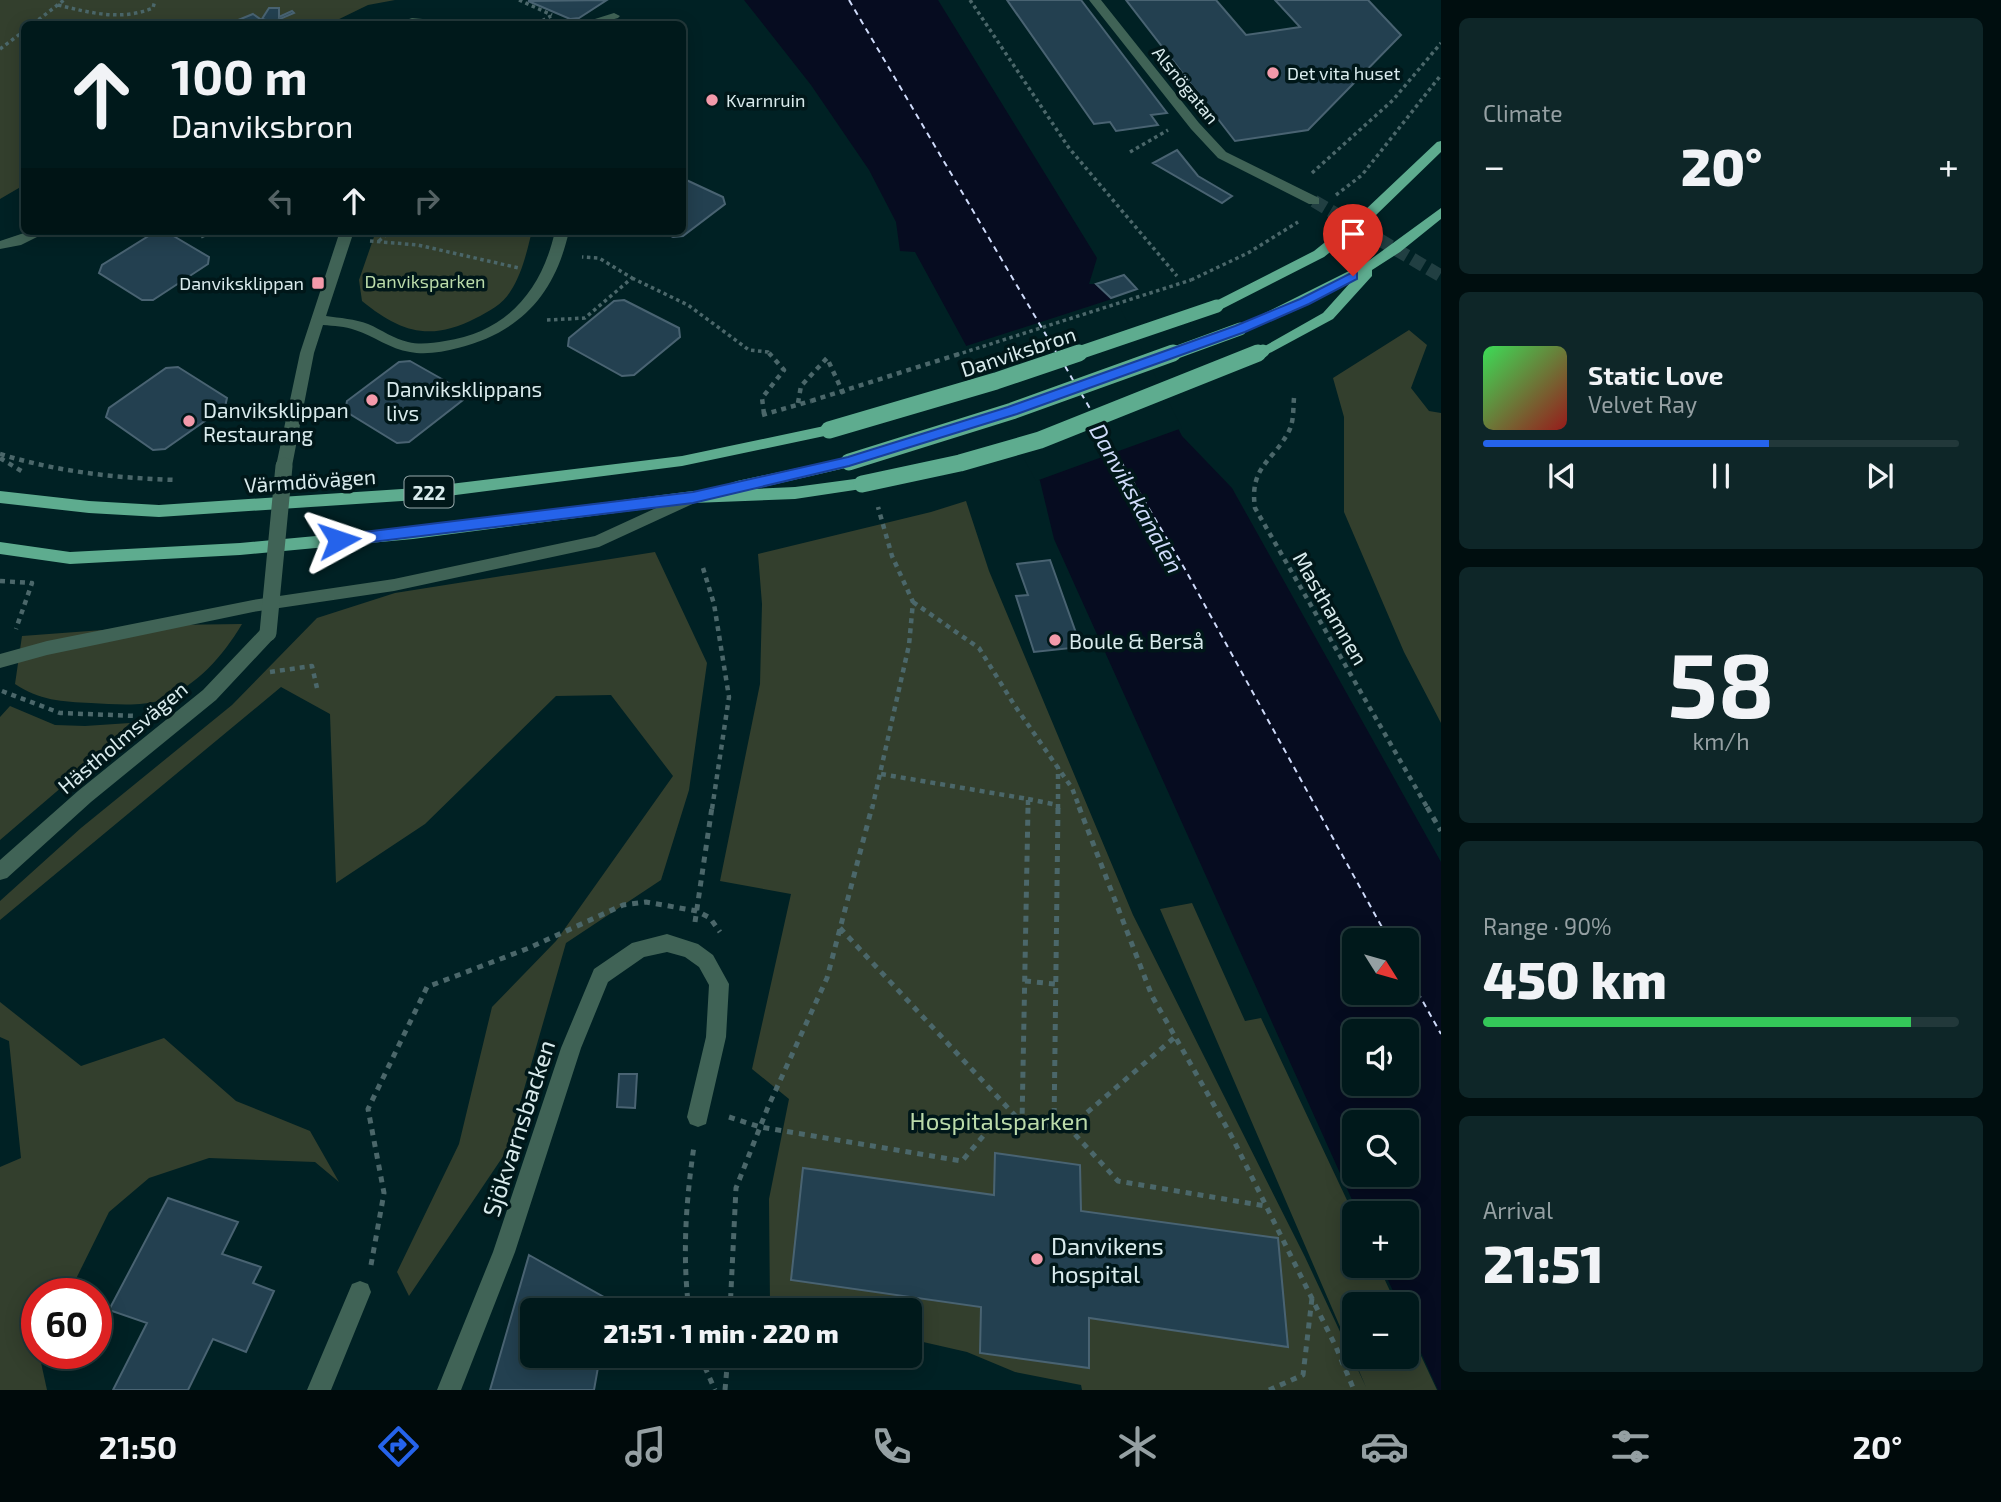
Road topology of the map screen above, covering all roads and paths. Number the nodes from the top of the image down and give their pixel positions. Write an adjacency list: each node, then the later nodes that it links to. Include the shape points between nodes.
1 (64, 0): 6 (path)
2 (155, 0): 6 (path, via 153,8 145,12 119,16)
3 (519, 0): 9 (path, via 551,15)
4 (970, 0): 31 (path, via 1069,148)
5 (1095, 0): 17 (street, Alsnögatan, via 1216,149)
6 (58, 5): 8 (path)
7 (614, 16): 10 (street)
8 (37, 21)
9 (541, 21)
10 (596, 21)
11 (21, 32): 13 (path)
12 (1441, 43): 17 (path, via 1393,100)
13 (0, 48)
14 (1161, 132): 16 (path)
15 (1441, 145): 41 (main road, Danviksbron / 222, bridge, via 1319,254 1217,306 996,381)
16 (1130, 152)
17 (1293, 190): 18 (street, Alsnögatan)
18 (1314, 201)
19 (1441, 212): 29 (main road, 222)
20 (34, 235): 27 (street)
21 (205, 235): 25 (path)
22 (346, 235): 26 (path); 35 (street)
23 (386, 235): 26 (path)
24 (562, 235): 28 (street)
25 (201, 237)
26 (379, 242): 30 (path, via 418,245)
27 (0, 245)
28 (559, 255): 30 (street); 32 (path, via 599,258)
29 (1376, 263): 46 (main road, 222, bridge, via 1304,302 1240,329 1012,411 849,461); 46 (main road, bridge, via 1328,316 1263,351 1040,440 862,484)
30 (551, 274): 34 (street, via 540,293)
31 (1177, 276)
32 (632, 278): 34 (path, via 585,318 544,320); 39 (path, via 688,305 749,350 768,352 784,369 762,398)
33 (1191, 280): 38 (path, Danviksbron, bridge)
34 (519, 313): 35 (street, via 480,337 431,348 407,347 358,326)
35 (320, 320): 50 (street, Hästholmsvägen, bridge, via 307,353 284,466 268,633)
36 (1294, 398): 59 (path, Masthamnen, via 1291,428 1257,471 1251,489 1255,508)
37 (846, 400): 38 (path, via 827,358 801,386)
38 (798, 403): 39 (path, Danviksbron)
39 (764, 414): 40 (path, Danviksbron)
40 (752, 417)
41 (829, 430): 47 (main road, Värmdövägen / 222, via 682,461 417,494 159,511)
42 (0, 454): 43 (path, via 35,466 122,479)
43 (184, 480)
44 (0, 489): 47 (street)
45 (0, 496): 47 (main road, Värmdövägen / 222)
46 (693, 498): 48 (main road, 222, via 240,550 70,558); 51 (street, via 599,541 394,585 253,606)
47 (25, 500)
48 (0, 548)
49 (704, 568): 63 (path, via 729,696)
50 (248, 660): 52 (path, via 272,673 312,666); 60 (street, Hästholmsvägen)
51 (0, 661)
52 (317, 688)
53 (2, 691): 54 (path, via 60,713)
54 (149, 716)
55 (1058, 767): 56 (path, via 979,648 913,602 909,645); 58 (path); 66 (path, via 1072,788 1152,996)
56 (881, 774): 57 (path); 62 (path)
57 (1028, 799): 58 (path); 64 (path)
58 (1058, 805): 65 (path)
59 (1441, 831)
60 (0, 872)
61 (623, 905): 74 (path, via 427,987 368,1109 384,1192 374,1258)
62 (840, 928): 69 (path); 71 (path, via 827,978)
63 (691, 950): 68 (street, via 706,961 719,984 716,1037); 81 (street, Sjökvarnsbacken, via 667,943 639,948 601,976 571,1048 504,1252)
64 (1025, 981): 65 (path); 69 (path)
65 (1055, 984): 70 (path)
66 (1175, 1037): 72 (path); 73 (path)
67 (730, 1105): 71 (path, via 727,1117)
68 (698, 1117): 75 (path, via 685,1206)
69 (1022, 1123): 70 (path); 71 (path, via 996,1121 962,1161)
70 (1054, 1126): 72 (path)
71 (760, 1127): 76 (path, via 736,1188)
72 (1069, 1128): 73 (path, via 1118,1181)
73 (1266, 1206): 77 (path)
74 (360, 1292): 80 (street)
75 (687, 1298)
76 (731, 1298)
77 (1311, 1298): 84 (path, via 1303,1375); 85 (path)
78 (705, 1368): 82 (path)
79 (726, 1368): 83 (path)
80 (319, 1390)
81 (449, 1390)
82 (715, 1390)
83 (725, 1390)
84 (1269, 1390)
85 (1353, 1390)

